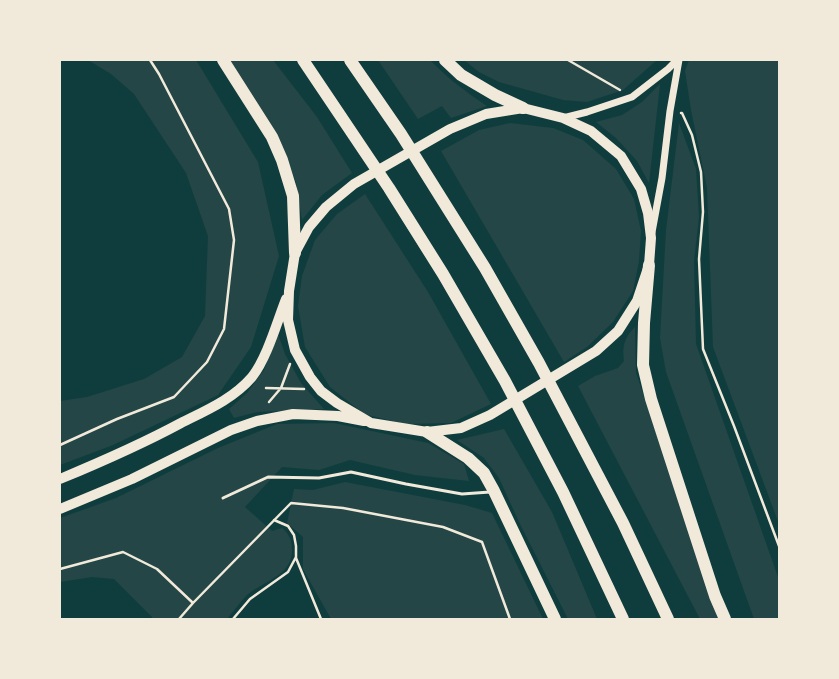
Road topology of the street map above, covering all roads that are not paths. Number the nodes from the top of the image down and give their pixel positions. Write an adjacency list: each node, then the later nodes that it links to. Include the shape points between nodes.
1 (223, 60): 9 (highway, via 272,137 282,160 293,196)
2 (303, 60): 19 (highway, via 389,188 505,381 563,492)
3 (350, 60): 20 (highway, via 401,134 485,268 539,363 623,523)
4 (445, 60): 6 (highway, via 461,75)
5 (678, 60): 7 (street, via 632,97); 8 (street)
6 (523, 108): 7 (main road); 9 (main road, via 486,114 450,129 354,184 326,207 309,227)
7 (563, 118): 8 (main road, via 591,131 621,156 641,189 648,213)
8 (651, 238): 10 (main road)
9 (295, 253): 11 (main road)
10 (649, 265): 13 (main road, via 637,301 618,331 596,351 490,415 461,428); 21 (highway, via 643,365 665,443)
11 (289, 291): 12 (main road, via 288,320 295,350 310,377 321,391); 14 (main road, via 263,358 253,376 238,392 222,403 146,442)
12 (371, 423): 13 (main road); 17 (main road, via 338,416 293,414 257,421 231,430 132,479)
13 (427, 432): 15 (highway, via 468,458 484,473)
14 (60, 479)
15 (494, 491): 16 (lane, via 462,494 351,472 319,478 268,477); 18 (highway)
16 (222, 498)
17 (60, 509)
18 (555, 619)
19 (623, 619)
20 (668, 619)
21 (725, 619)

